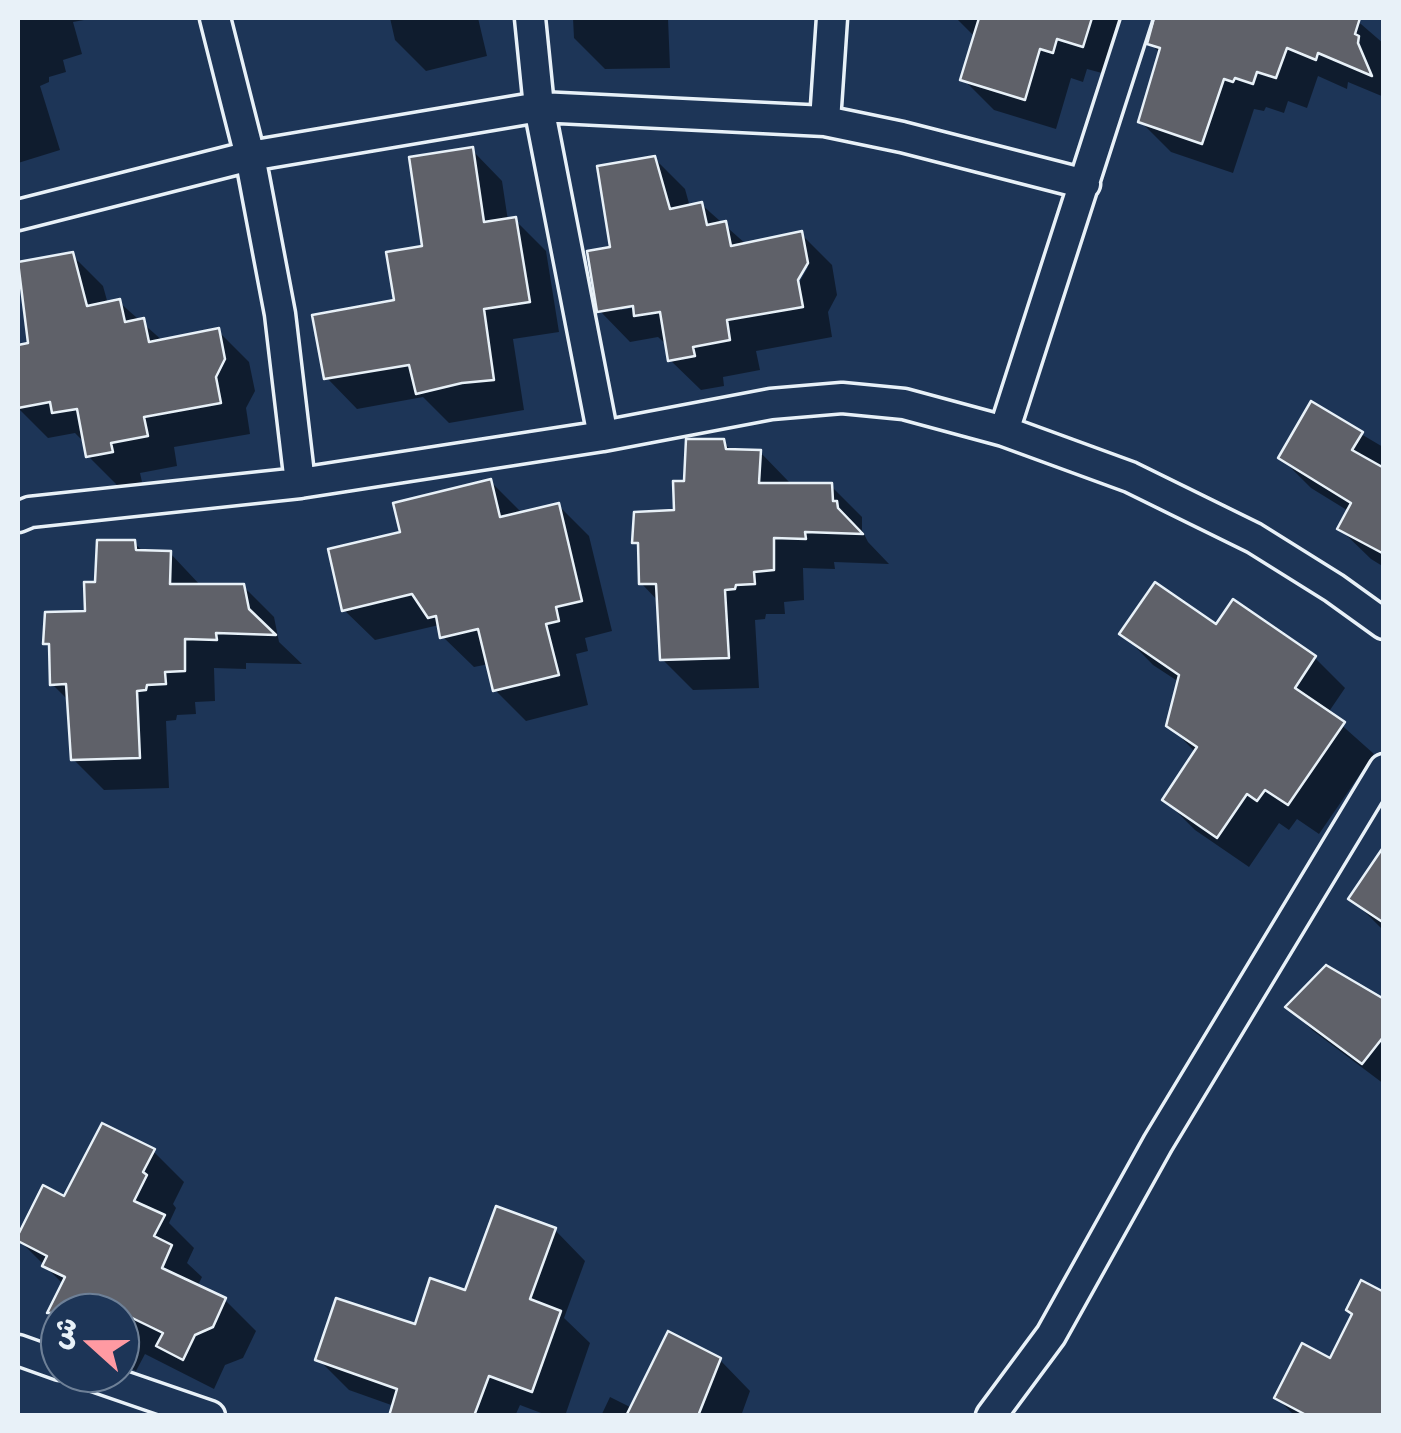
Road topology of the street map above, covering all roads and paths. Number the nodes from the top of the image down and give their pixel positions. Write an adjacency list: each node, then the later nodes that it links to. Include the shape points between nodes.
1 (216, 18): 7 (street)
2 (530, 18): 5 (street)
3 (832, 18): 6 (street)
4 (1137, 18): 8 (street)
5 (539, 108): 6 (street); 7 (street); 11 (street)
6 (825, 120): 8 (street)
7 (250, 156): 9 (street); 12 (street, via 280,314)
8 (1085, 184): 10 (street)
9 (18, 215)
10 (1004, 430): 11 (street, via 904,404 842,398 771,404); 14 (street, via 1130,477 1254,538)
11 (602, 436): 12 (street)
12 (300, 484): 13 (street)
13 (18, 517)
14 (1384, 624)
15 (1384, 769): 18 (street, via 1051,1334)
16 (140, 1392): 17 (street)
17 (210, 1416)
18 (992, 1416)

